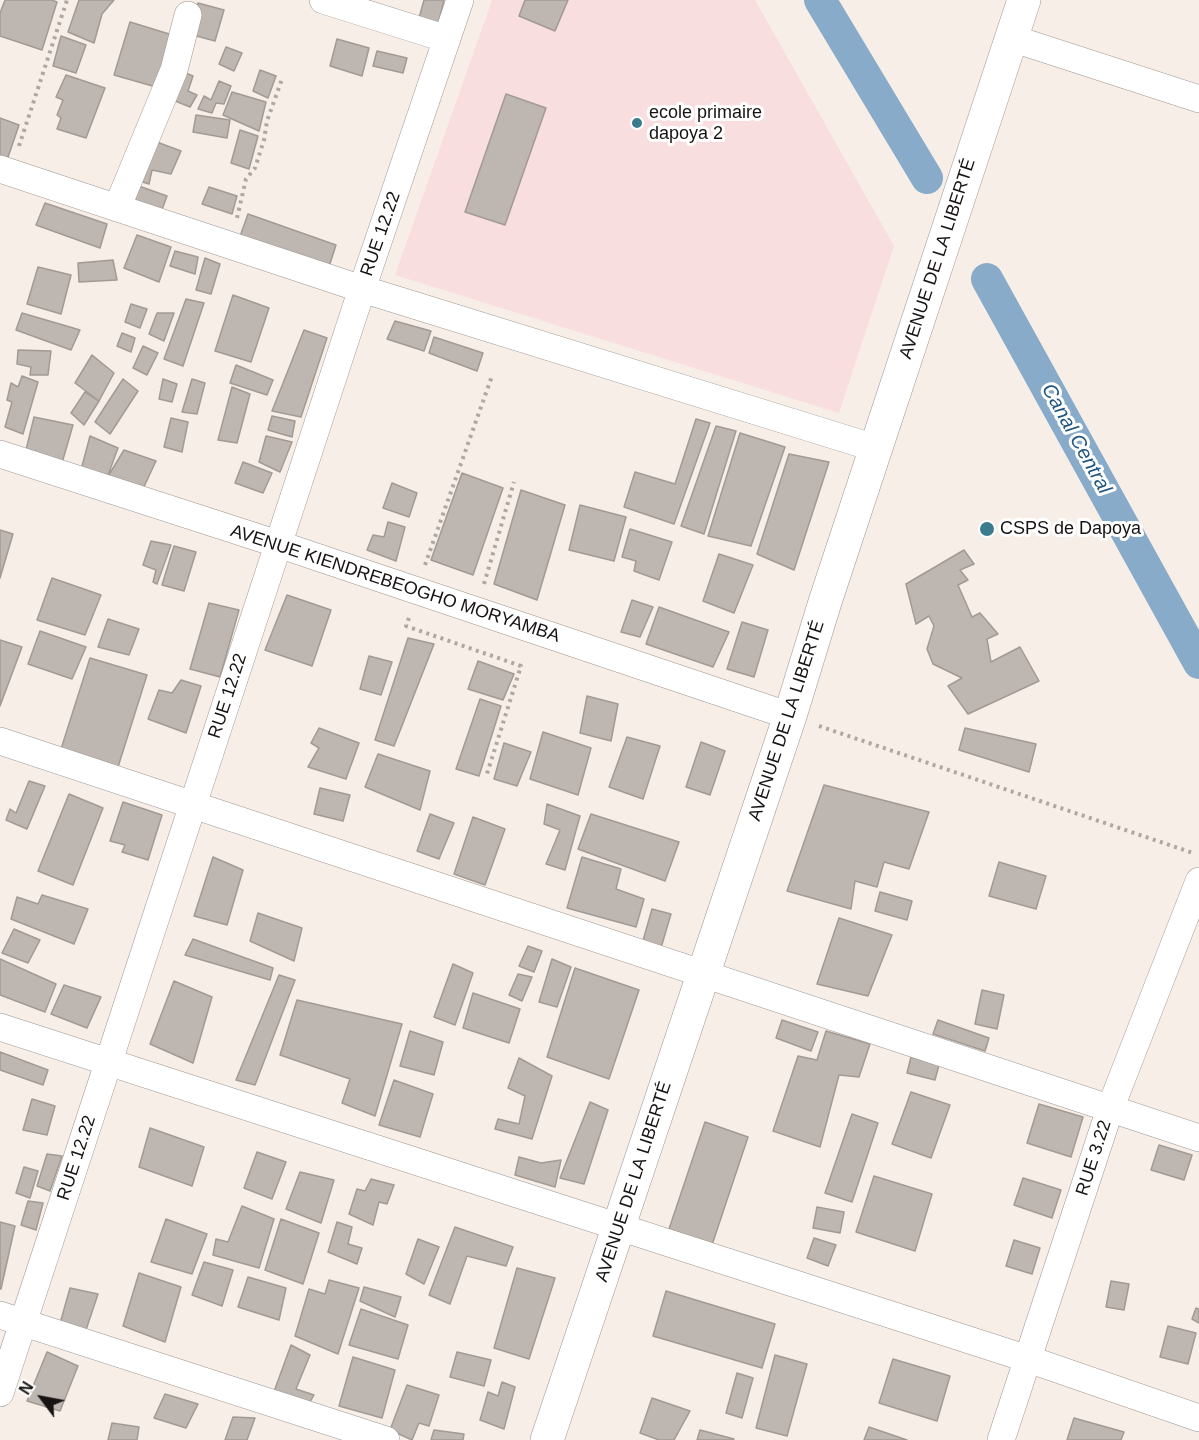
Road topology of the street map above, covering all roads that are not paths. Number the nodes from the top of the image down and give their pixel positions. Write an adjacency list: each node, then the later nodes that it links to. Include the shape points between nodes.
1 (323, 0): 6 (street)
2 (460, 0): 6 (street, RUE 12.22)
3 (1024, 0): 5 (main road, AVENUE DE LA LIBERTÉ)
4 (188, 15): 9 (street, via 174,70)
5 (1011, 38): 7 (street); 11 (main road, AVENUE DE LA LIBERTÉ)
6 (447, 39): 10 (street, RUE 12.22)
7 (1199, 99)
8 (5, 171): 9 (street)
9 (117, 208): 10 (street)
10 (362, 289): 11 (street); 13 (street, RUE 12.22)
11 (875, 448): 14 (main road, AVENUE DE LA LIBERTÉ)
12 (0, 454): 13 (street, AVENUE KIENDREBEOGHO MORYAMBA)
13 (278, 544): 14 (street, AVENUE KIENDREBEOGHO MORYAMBA); 16 (street, RUE 12.22)
14 (790, 716): 18 (main road, AVENUE DE LA LIBERTÉ)
15 (0, 741): 16 (street)
16 (193, 803): 18 (street); 20 (street, RUE 12.22)
17 (1199, 882): 21 (street, RUE 3.22)
18 (703, 972): 21 (street); 23 (main road, AVENUE DE LA LIBERTÉ)
19 (0, 1027): 20 (street)
20 (108, 1062): 23 (street); 24 (street, RUE 12.22)
21 (1110, 1109): 22 (street); 25 (street, RUE 3.22)
22 (1199, 1138)
23 (619, 1227): 25 (street); 29 (main road, AVENUE DE LA LIBERTÉ)
24 (12, 1319): 26 (street, RUE 12.22); 28 (street)
25 (1029, 1359): 27 (street); 30 (street, RUE 3.22)
26 (0, 1393)
27 (1199, 1418)
28 (386, 1440)
29 (547, 1440)
30 (1001, 1440)

